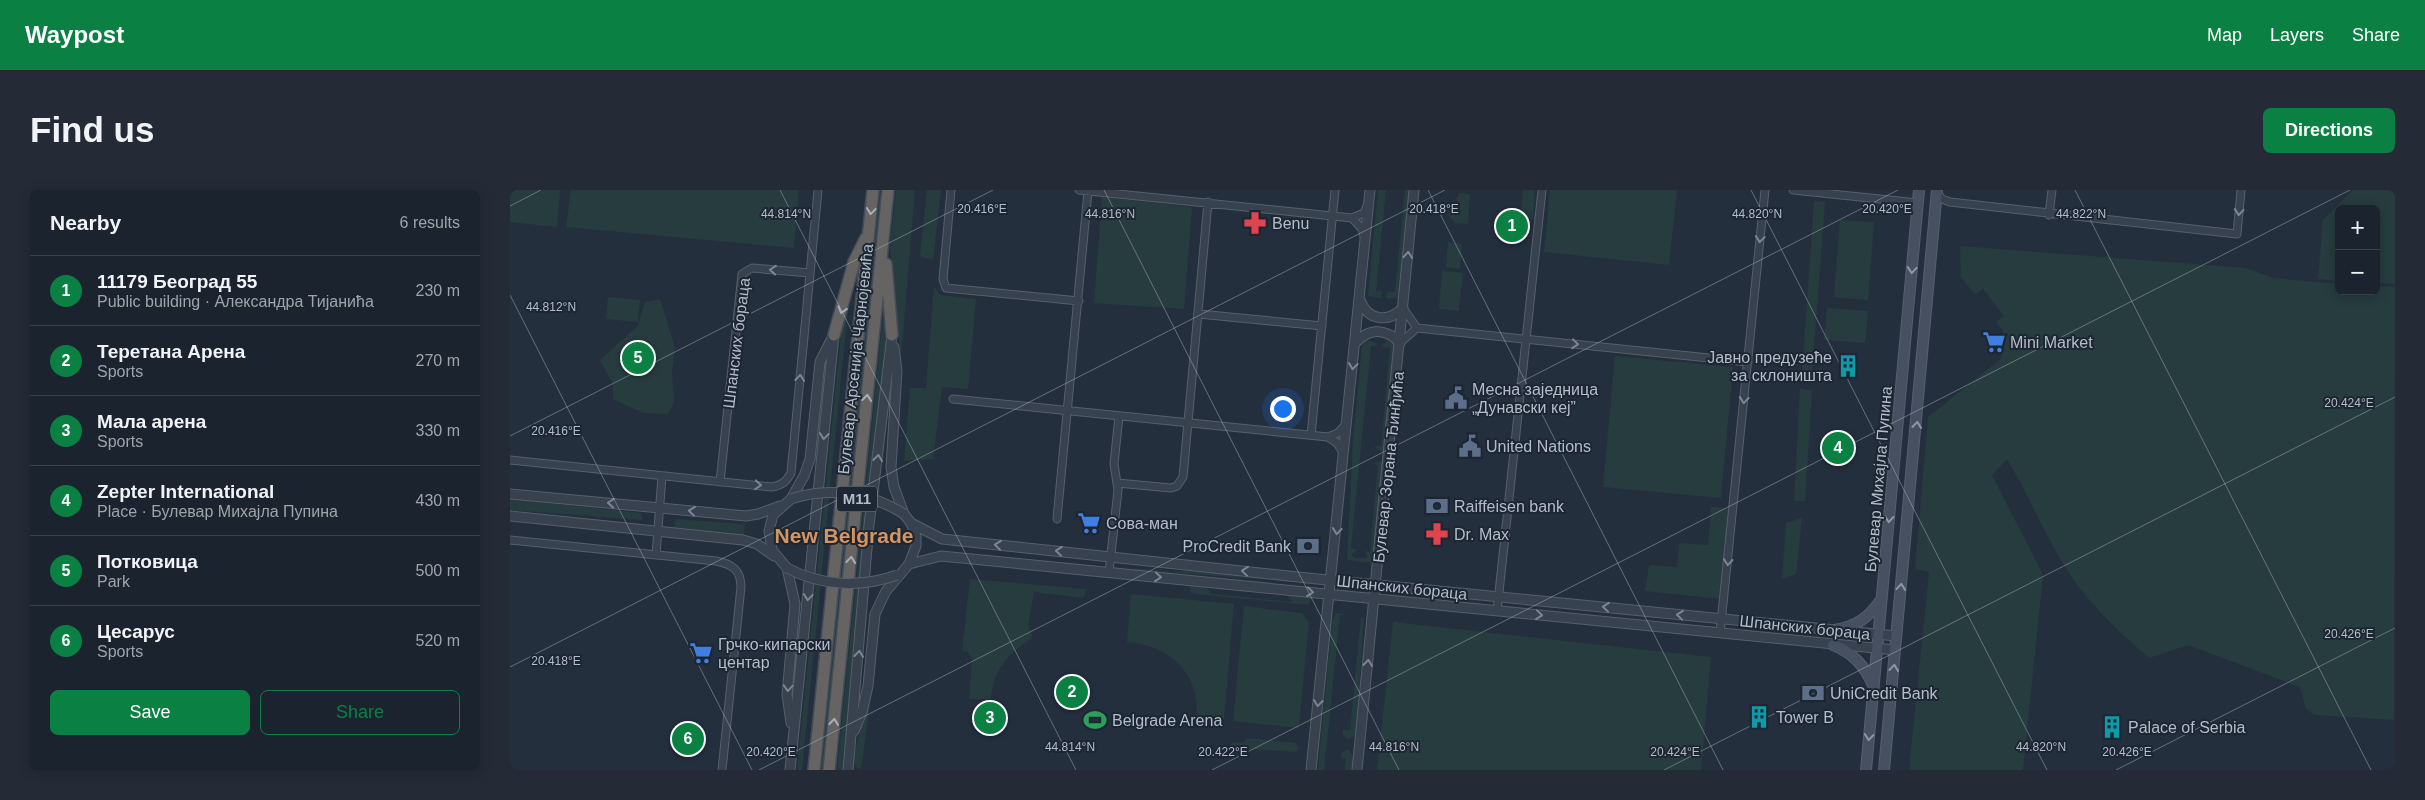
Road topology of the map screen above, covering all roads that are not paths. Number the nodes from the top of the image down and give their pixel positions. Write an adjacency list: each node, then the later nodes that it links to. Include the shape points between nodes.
1 (818, 190): 28 (street)
2 (873, 190): 26 (highway, Булевар Арсенија Чарнојевића / M11, one-way to 26)
3 (888, 190): 25 (highway, Булевар Арсенија Чарнојевића / M11)
4 (951, 190): 30 (street, via 943,279 946,288)
5 (1079, 190): 15 (street)
6 (1335, 190): 23 (street)
7 (1370, 190): 18 (street)
8 (1414, 190): 31 (street, Булевар Зорана Ђинђића, one-way to 8)
9 (1542, 190): 37 (street)
10 (1765, 190): 40 (street, one-way to 40)
11 (1792, 190): 20 (street)
12 (1919, 190): 20 (main road, Булевар Михајла Пупина)
13 (2052, 190): 22 (street)
14 (2240, 190): 22 (street, one-way to 22, via 2237,234)
15 (1088, 191): 17 (street); 30 (street)
16 (1937, 191): 19 (street, via 1942,199); 21 (main road, Булевар Михајла Пупина)
17 (1208, 202): 23 (street); 32 (street)
18 (1369, 202): 24 (street, via 1364,212); 27 (street)
19 (1950, 202): 21 (street); 22 (street)
20 (1918, 203): 75 (main road, Булевар Михајла Пупина, one-way to 75)
21 (1934, 210): 81 (main road, Булевар Михајла Пупина, one-way to 21)
22 (2049, 215)
23 (1332, 216): 24 (street); 33 (street)
24 (1352, 218): 27 (street, via 1362,229)
25 (885, 227): 36 (highway); 91 (highway, Булевар Арсенија Чарнојевића / M11, one-way to 25)
26 (869, 232): 35 (highway, one-way to 35, via 854,262); 90 (highway, Булевар Арсенија Чарнојевића / M11)
27 (1365, 240): 29 (street)
28 (810, 273): 51 (street, one-way to 28, via 780,485 791,473); 51 (street, Шпанских бораца, one-way to 51, via 752,268 742,274)
29 (1360, 300): 31 (street, via 1364,309 1378,318 1391,317); 38 (street)
30 (1079, 301): 42 (street)
31 (1403, 308): 34 (street); 39 (street, Булевар Зорана Ђинђића)
32 (1199, 314): 33 (street); 44 (street)
33 (1322, 326): 46 (street)
34 (1417, 328): 37 (street); 39 (street)
35 (834, 335): 54 (street, via 820,362 810,459); 86 (street, Булевар Арсенија Чарнојевића, one-way to 86)
36 (892, 335): 57 (street, via 897,371 891,467); 87 (street, Булевар Арсенија Чарнојевића, one-way to 36, via 870,525)
37 (1526, 339): 40 (street, one-way to 40); 73 (street)
38 (1356, 342): 39 (street, via 1375,331 1390,334); 45 (street, one-way to 45)
39 (1400, 343): 71 (street, Булевар Зорана Ђинђића)
40 (1748, 362): 77 (street, one-way to 77)
41 (953, 398): 42 (street)
42 (1067, 411): 43 (street); 59 (street)
43 (1119, 416): 44 (street); 52 (street, via 1114,464)
44 (1187, 422): 46 (street); 52 (street, via 1183,477 1177,486)
45 (1347, 423): 47 (street, via 1338,433); 48 (street)
46 (1311, 435): 47 (street)
47 (1328, 437): 48 (street)
48 (1344, 454): 70 (street, one-way to 70)
49 (510, 460): 50 (street)
50 (662, 476): 51 (street); 56 (street)
51 (720, 482)
52 (1117, 483): 64 (street)
53 (510, 494): 56 (street, one-way to 53)
54 (791, 499): 55 (street); 57 (street, bridge, via 809,494 857,494)
55 (782, 505): 56 (street, one-way to 56, via 768,512 746,516); 65 (street, via 773,515 769,531 772,550)
56 (659, 508): 61 (street)
57 (904, 514): 60 (street)
58 (510, 516): 61 (street)
59 (1057, 518)
60 (911, 522): 64 (street, Шпанских бораца, one-way to 60, via 942,539); 66 (street, via 916,541)
61 (658, 530): 63 (street); 65 (street, via 743,540 757,544)
62 (510, 540): 63 (street)
63 (656, 555): 88 (street, via 728,563 740,575)
64 (1110, 557): 68 (street); 70 (street, Шпанских бораца, one-way to 64)
65 (777, 558): 67 (street)
66 (909, 564): 68 (street, Шпанских бораца, via 941,556); 69 (street)
67 (787, 568): 69 (street, bridge, via 808,577 845,584 877,581); 86 (street, one-way to 86, via 795,604 787,695)
68 (1109, 572): 72 (street, Шпанских бораца, one-way to 72)
69 (897, 575): 87 (street, via 875,614 868,686)
70 (1332, 580): 71 (street, Шпанских бораца); 72 (street)
71 (1377, 585): 73 (street, Шпанских бораца); 74 (street, Булевар Зорана Ђинђића)
72 (1330, 594): 74 (street, Шпанских бораца); 93 (street, one-way to 93)
73 (1499, 597): 76 (street); 77 (street, Шпанских бораца, one-way to 73)
74 (1375, 599): 76 (street, Шпанских бораца); 94 (street, Булевар Зорана Ђинђића, one-way to 74)
75 (1882, 600): 78 (main road, via 1864,620 1852,627); 80 (main road, Булевар Михајла Пупина)
76 (1497, 611): 79 (street, Шпанских бораца, one-way to 79)
77 (1722, 619): 78 (street, Шпанских бораца); 79 (street)
78 (1835, 630): 80 (street, Шпанских бораца)
79 (1720, 633): 82 (street, Шпанских бораца)
80 (1878, 634): 81 (street, Шпанских бораца); 83 (main road, Булевар Михајла Пупина)
81 (1896, 636): 84 (main road, Булевар Михајла Пупина)
82 (1833, 644): 83 (street, Шпанских бораца); 85 (main road, via 1855,657 1866,669)
83 (1877, 649): 84 (street, Шпанских бораца); 85 (main road, Булевар Михајла Пупина)
84 (1895, 650): 96 (main road, Булевар Михајла Пупина, one-way to 84)
85 (1874, 686): 95 (main road, Булевар Михајла Пупина, one-way to 95)
86 (794, 737): 89 (street, Булевар Арсенија Чарнојевића)
87 (851, 738): 92 (street, Булевар Арсенија Чарнојевића)
88 (722, 770)
89 (790, 770)
90 (814, 770)
91 (829, 770)
92 (848, 770)
93 (1311, 770)
94 (1357, 770)
95 (1866, 770)
96 (1884, 770)

